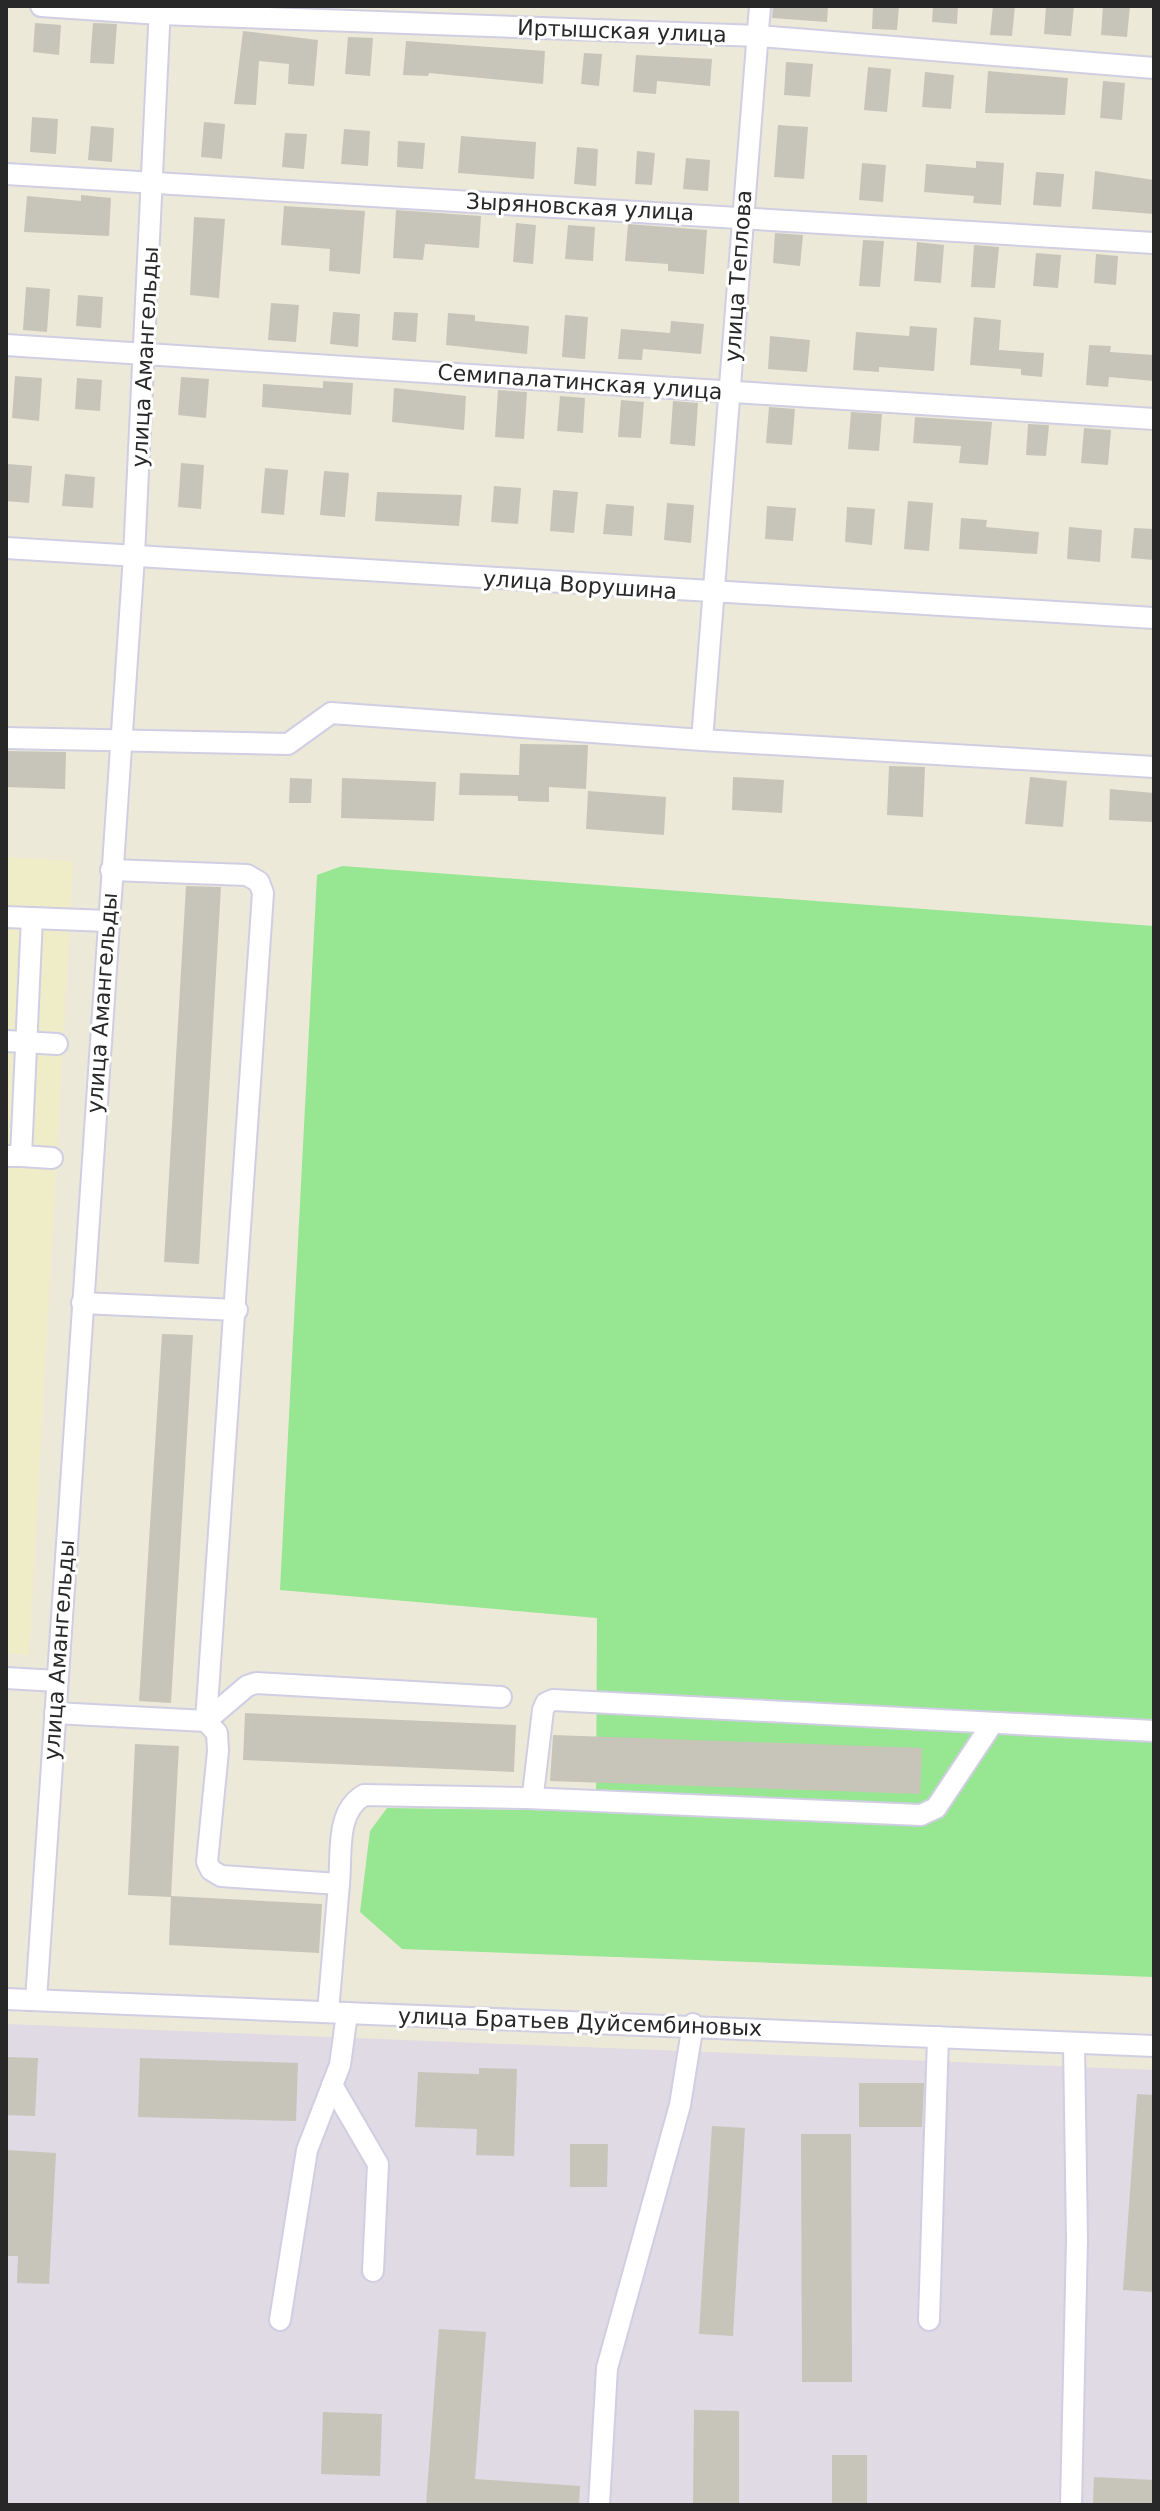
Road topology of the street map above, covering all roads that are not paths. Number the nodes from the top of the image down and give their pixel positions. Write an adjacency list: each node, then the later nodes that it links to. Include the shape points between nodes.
1 (41, 6): 3 (street, Иртышская улица)
2 (760, 6): 4 (street, улица Теплова)
3 (160, 10): 4 (street, Иртышская улица); 7 (street, улица Амангельды)
4 (759, 36): 5 (street, Иртышская улица); 8 (street, улица Теплова)
5 (1154, 68)
6 (6, 174): 7 (street, Зыряновская улица)
7 (154, 183): 8 (street, Зыряновская улица); 11 (street, улица Амангельды)
8 (742, 216): 9 (street, Зыряновская улица); 12 (street, улица Теплова)
9 (1154, 243)
10 (6, 345): 11 (street, Семипалатинская улица)
11 (145, 353): 12 (street, Семипалатинская улица); 15 (street, улица Амангельды)
12 (729, 391): 13 (street, Семипалатинская улица); 16 (street, улица Теплова)
13 (1154, 419)
14 (6, 548): 15 (street, улица Ворушина)
15 (134, 556): 16 (street, улица Ворушина); 20 (street, улица Амангельды)
16 (715, 594): 17 (street, улица Ворушина); 19 (street, улица Теплова)
17 (1154, 618)
18 (6, 738): 20 (street)
19 (702, 740): 20 (street, via 331,713 288,744); 21 (street)
20 (121, 742): 22 (street, улица Амангельды)
21 (1154, 767)
22 (111, 870): 25 (street, улица Амангельды); 32 (street, via 247,875 259,882 263,893)
23 (6, 917): 24 (street)
24 (32, 918): 25 (street); 27 (street)
25 (108, 921): 31 (street, улица Амангельды)
26 (6, 1041): 27 (street)
27 (27, 1042): 28 (street); 29 (street)
28 (57, 1044)
29 (13, 1156): 30 (street)
30 (52, 1158)
31 (82, 1303): 32 (street); 34 (street, улица Амангельды)
32 (237, 1310): 37 (street)
33 (6, 1678): 34 (street)
34 (57, 1681): 36 (street, улица Амангельды)
35 (501, 1697): 37 (street, via 256,1683)
36 (55, 1713): 37 (street); 43 (street, улица Амангельды)
37 (206, 1721): 41 (street, via 217,1733 218,1751 207,1862 211,1870 221,1876)
38 (992, 1724): 39 (street); 40 (street, via 936,1808 921,1815); 40 (street, via 553,1700 543,1710 535,1785)
39 (1154, 1731)
40 (526, 1798): 41 (street, via 364,1795 345,1815)
41 (339, 1884): 44 (street)
42 (6, 1999): 43 (street, улица Братьев Дуйсембиновых)
43 (36, 2000): 44 (street, улица Братьев Дуйсембиновых)
44 (338, 2013): 45 (street, улица Братьев Дуйсембиновых); 49 (street, via 340,2065)
45 (693, 2024): 46 (street, улица Братьев Дуйсембиновых); 53 (street, via 680,2105 607,2368)
46 (938, 2037): 47 (street, улица Братьев Дуйсембиновых); 52 (street)
47 (1074, 2044): 48 (street, улица Братьев Дуйсембиновых); 54 (street, via 1077,2240)
48 (1154, 2046)
49 (332, 2085): 50 (street, via 378,2164); 51 (street, via 307,2150)
50 (373, 2271)
51 (280, 2320)
52 (929, 2320)
53 (599, 2505)
54 (1071, 2505)

